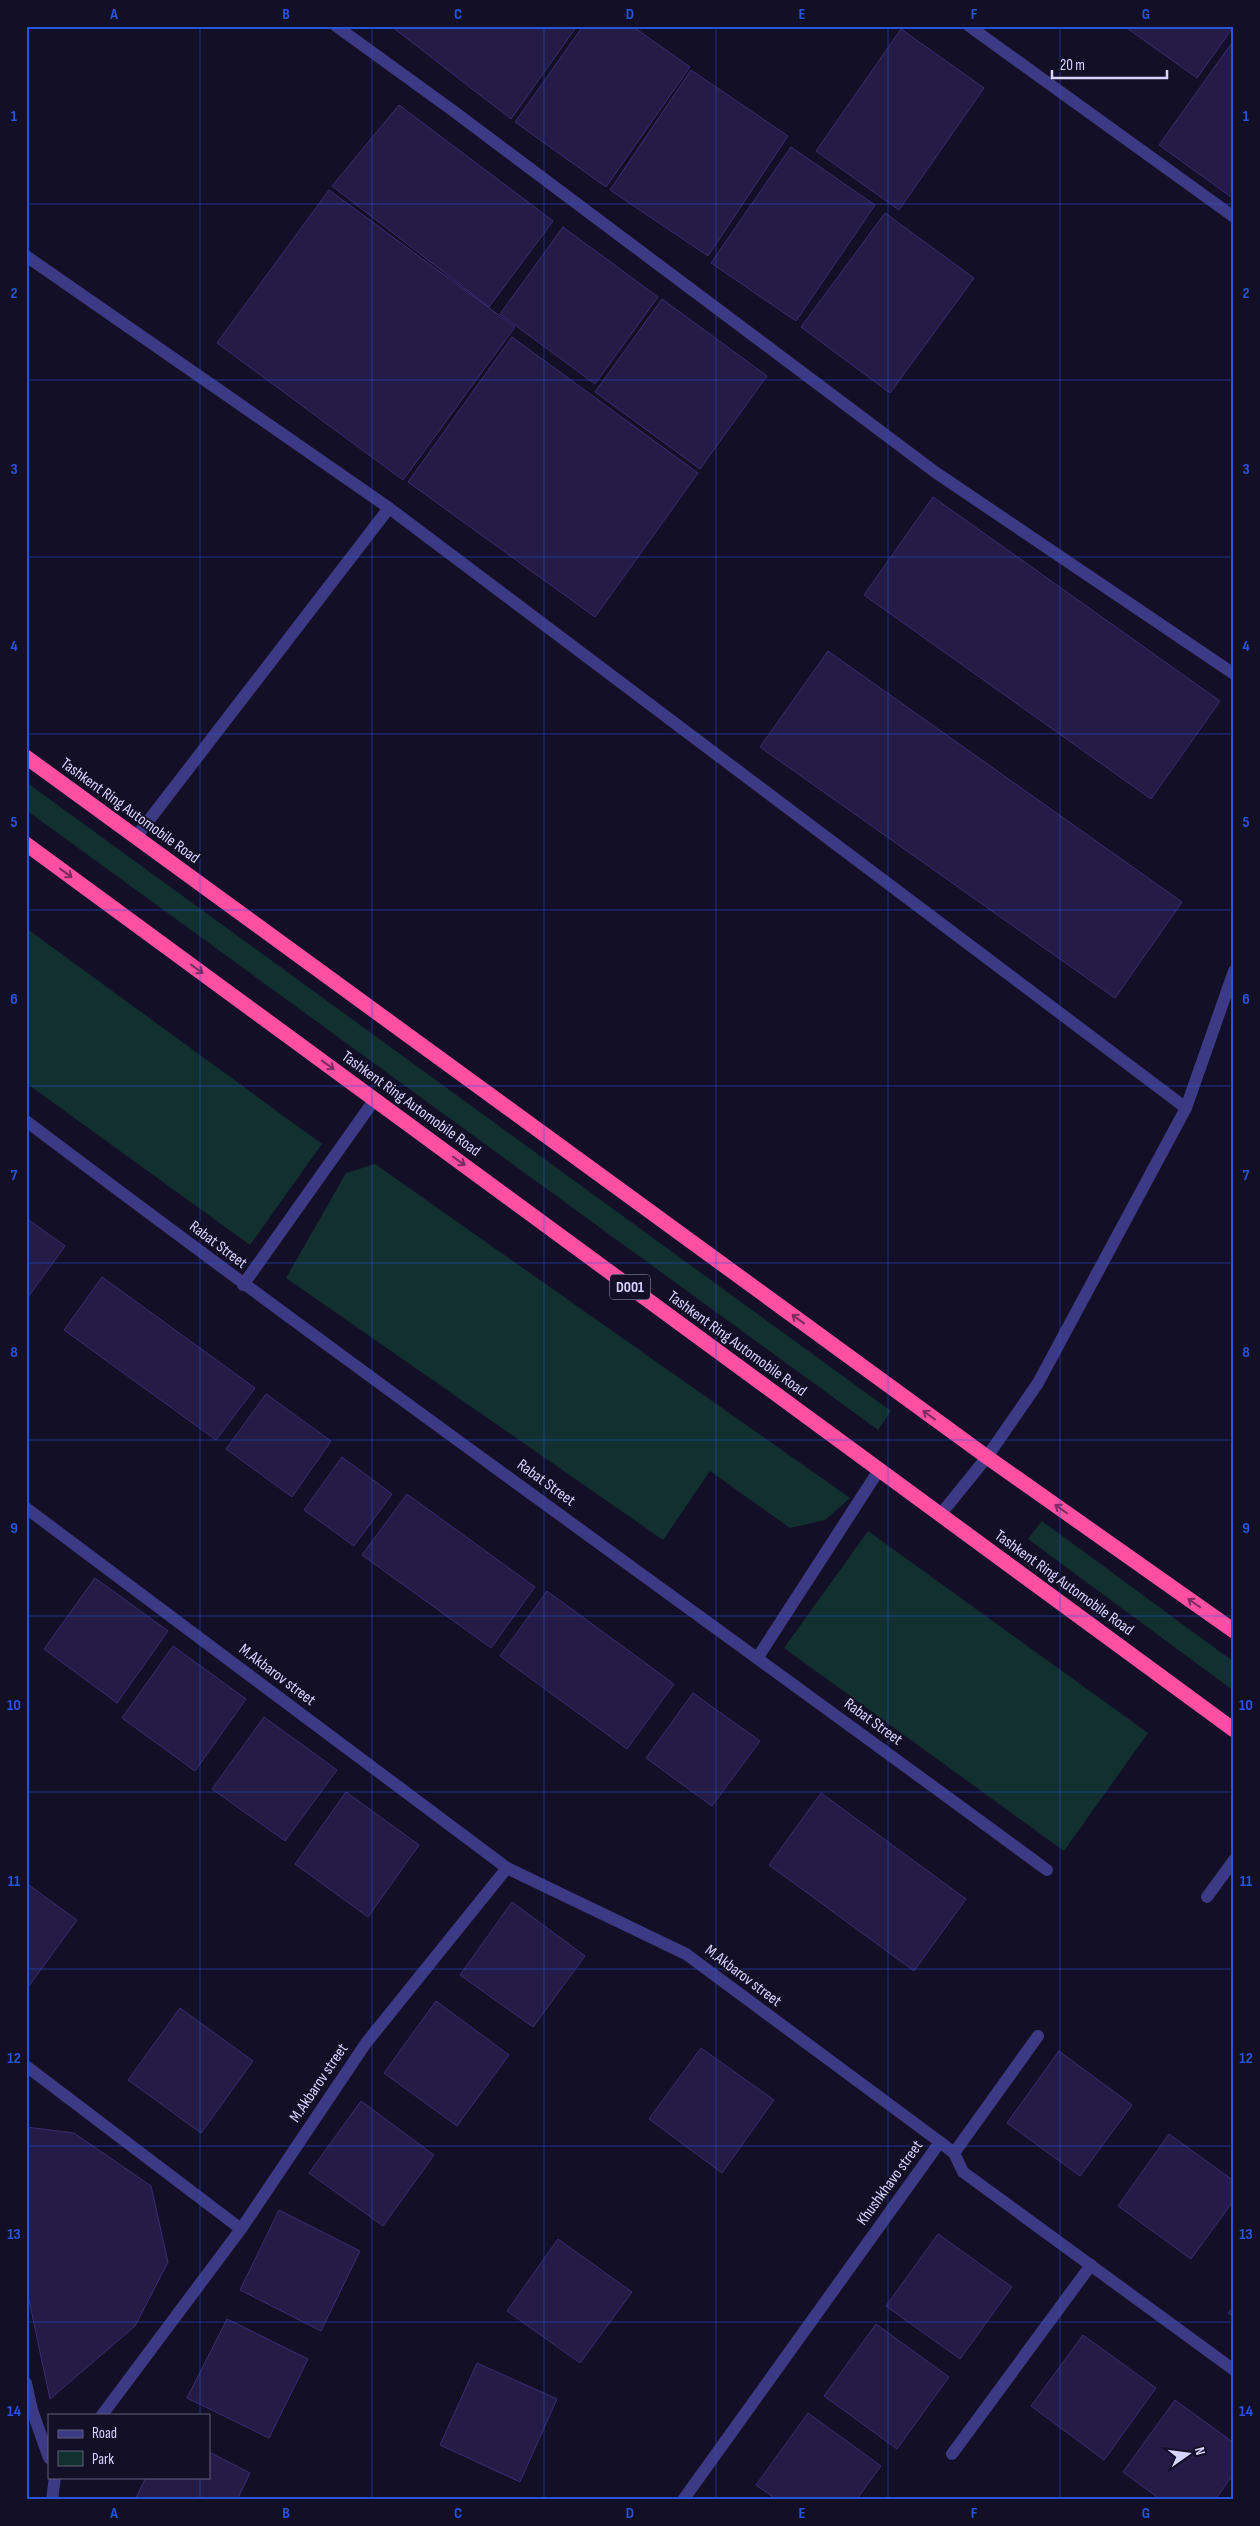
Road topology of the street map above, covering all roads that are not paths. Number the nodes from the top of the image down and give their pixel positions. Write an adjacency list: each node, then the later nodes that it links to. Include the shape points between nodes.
1 (336, 26): 6 (street, via 935,472)
2 (969, 26): 3 (street)
3 (1234, 217)
4 (26, 256): 5 (street)
5 (389, 508): 8 (street); 12 (street)
6 (1234, 674)
7 (26, 757): 8 (highway, Tashkent Ring Automobile Road)
8 (136, 837): 15 (highway, Tashkent Ring Automobile Road, one-way to 8)
9 (26, 844): 11 (highway, Tashkent Ring Automobile Road / D001, one-way to 11)
10 (1234, 971): 12 (street)
11 (375, 1099): 14 (street); 16 (highway, Tashkent Ring Automobile Road / D001, one-way to 16)
12 (1186, 1108): 15 (street, via 1038,1383)
13 (26, 1121): 14 (street, Rabat Street)
14 (243, 1285): 20 (street, Rabat Street)
15 (987, 1457): 18 (street); 19 (highway, Tashkent Ring Automobile Road, one-way to 15)
16 (879, 1470): 18 (highway, Tashkent Ring Automobile Road / D001); 20 (street)
17 (26, 1508): 23 (street, M.Akbarov street)
18 (940, 1515): 21 (highway, Tashkent Ring Automobile Road / D001)
19 (1234, 1632)
20 (758, 1657): 24 (street, Rabat Street)
21 (1234, 1730)
22 (1234, 1860): 25 (street)
23 (508, 1868): 28 (street, M.Akbarov street, via 686,1954); 30 (street, M.Akbarov street, via 366,2043)
24 (1048, 1870)
25 (1206, 1897)
26 (1038, 2036): 29 (street)
27 (26, 2066): 30 (street)
28 (940, 2142): 29 (street, Khushkhavo street); 39 (street, Khushkhavo street)
29 (954, 2153): 31 (street, Khushkhavo street, via 963,2172)
30 (241, 2229): 34 (street, M.Akbarov street)
31 (1091, 2265): 32 (street, Khushkhavo street); 35 (street)
32 (1234, 2370)
33 (26, 2383): 36 (street)
34 (103, 2414)
35 (952, 2454)
36 (48, 2455)
37 (55, 2478): 38 (street)
38 (52, 2500)
39 (683, 2500)

